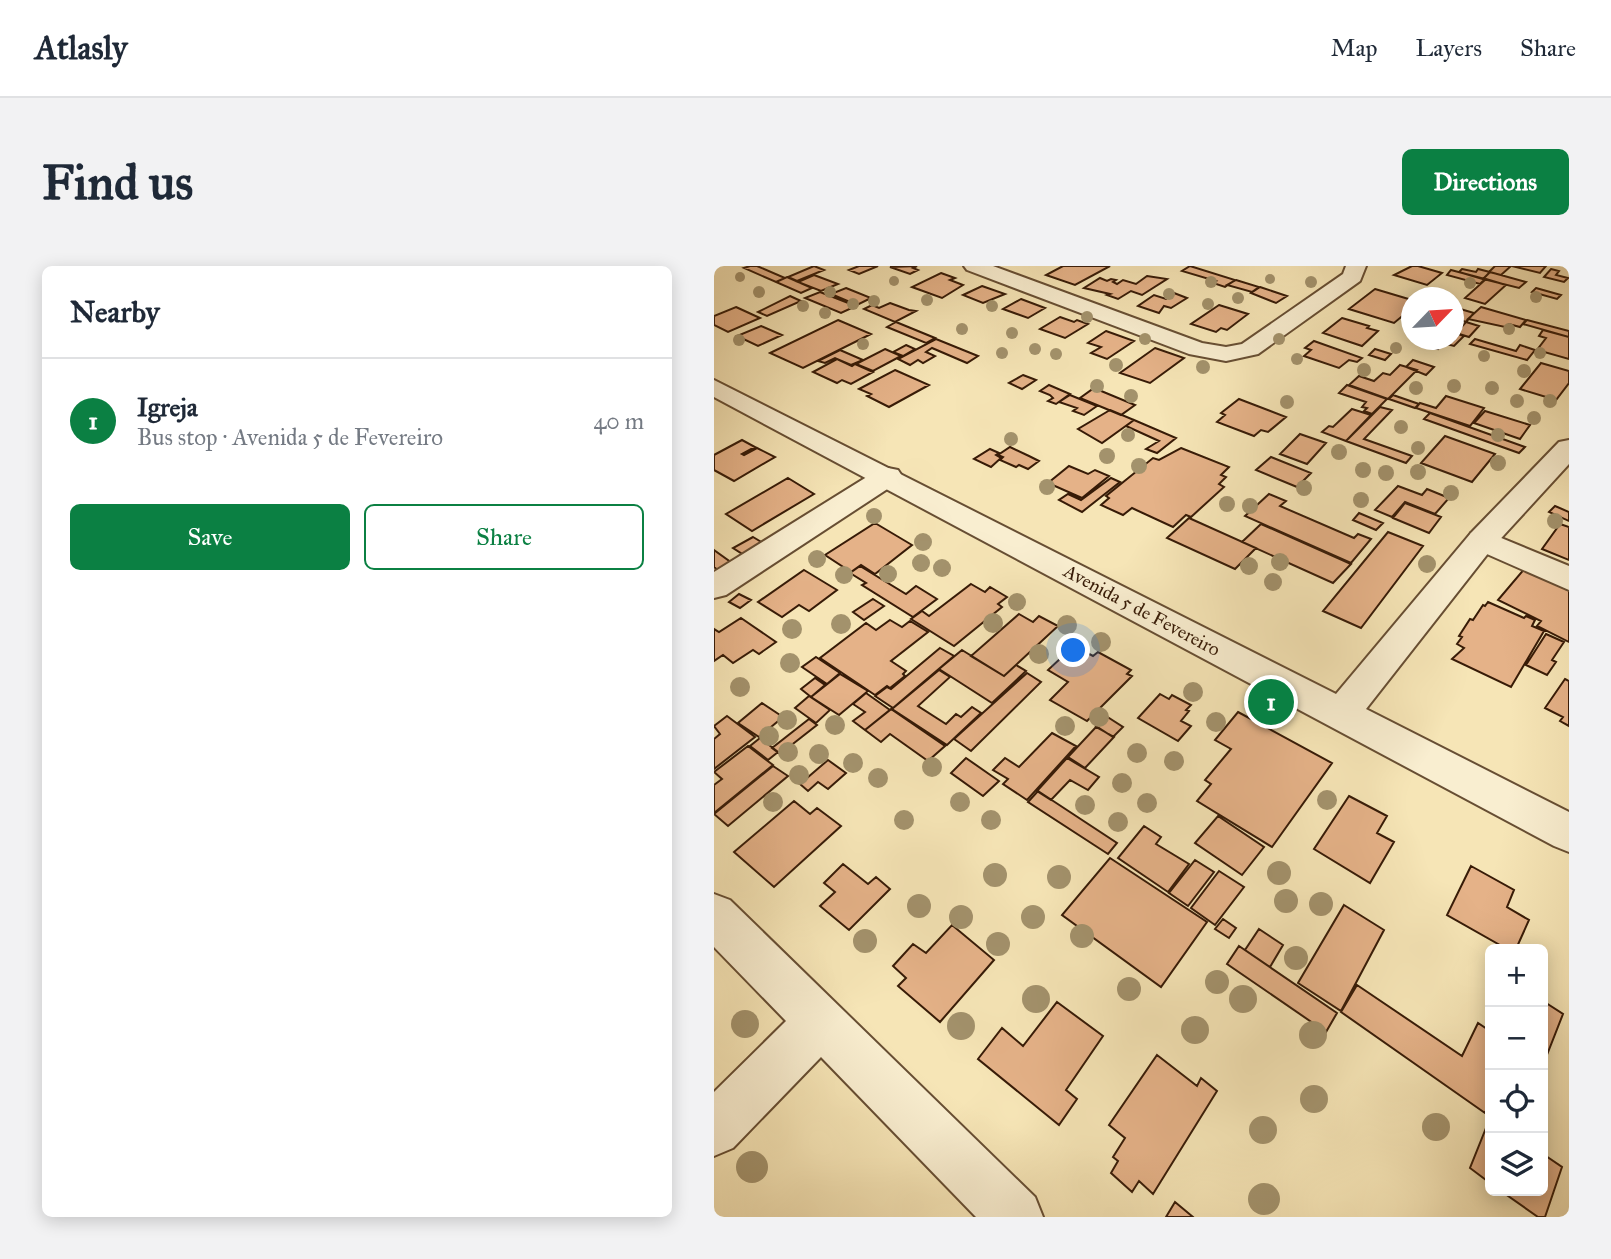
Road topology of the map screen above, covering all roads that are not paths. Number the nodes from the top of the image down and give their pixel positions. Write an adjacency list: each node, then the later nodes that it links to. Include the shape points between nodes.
1 (974, 266): 2 (street, via 1197,349 1226,354 1250,349 1353,277)
2 (1356, 266)
3 (714, 387): 5 (street, Avenida 5 de Fevereiro)
4 (1569, 448): 6 (street)
5 (888, 476): 8 (street); 9 (street, Avenida 5 de Fevereiro)
6 (1482, 540): 7 (street); 9 (street)
7 (1569, 579)
8 (714, 587)
9 (1340, 713): 10 (street, Avenida 5 de Fevereiro)
10 (1569, 833)
11 (714, 915): 12 (street)
12 (821, 1021): 13 (street); 14 (street)
13 (714, 1129)
14 (1014, 1217)

